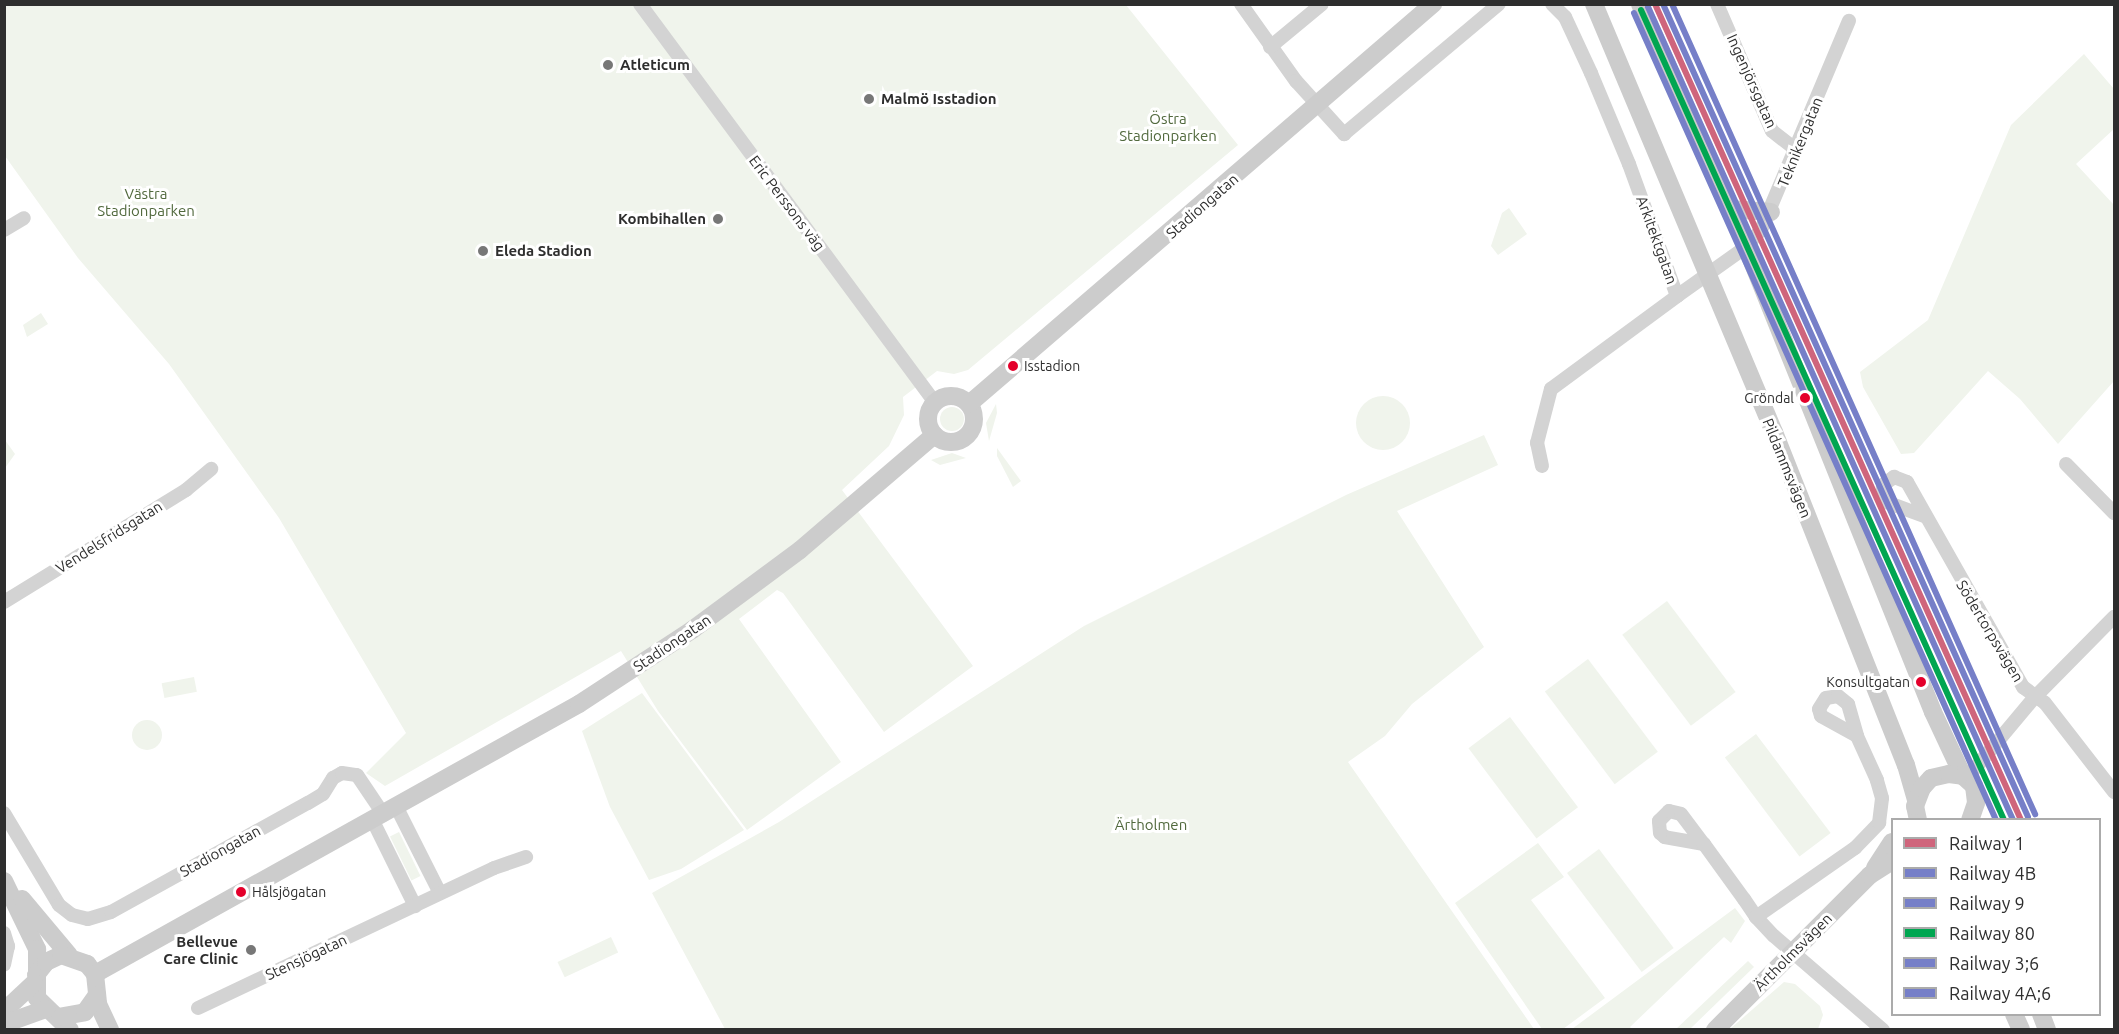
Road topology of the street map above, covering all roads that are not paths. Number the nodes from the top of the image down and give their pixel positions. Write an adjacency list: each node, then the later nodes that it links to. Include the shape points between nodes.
1 (640, 4): 21 (street, Eric Perssons väg)
2 (1240, 4): 11 (street)
3 (1322, 4): 11 (street)
4 (1433, 4): 12 (main road, Stadiongatan)
5 (1499, 4): 12 (street, via 1349,133 1339,133)
6 (1552, 4): 20 (street, Arkitektgatan, via 1565,17 1586,62 1629,164)
7 (1594, 4): 19 (main road, Pildammsvägen)
8 (1640, 4): 14 (main road)
9 (1717, 4): 13 (street, Ingenjörsgatan, via 1772,131)
10 (1849, 21): 13 (street, Teknikergatan)
11 (1270, 47): 12 (street)
12 (1317, 106): 22 (main road, Stadiongatan)
13 (1796, 150): 15 (street, Teknikergatan)
14 (1731, 209): 15 (main road); 18 (main road)
15 (1771, 212): 18 (street, Teknikergatan)
16 (24, 218): 17 (street)
17 (4, 230)
18 (1746, 247): 19 (street, Teknikergatan); 33 (main road, via 1933,712)
19 (1706, 275): 20 (street, Teknikergatan); 35 (main road, Pildammsvägen, via 1906,765)
20 (1677, 296): 25 (street, Arkitektgatan, via 1551,389 1537,443)
21 (935, 402): 22 (main road, via 956,396); 23 (main road, via 928,415)
22 (969, 404): 23 (main road, via 974,419 966,437 952,442)
23 (934, 435): 37 (main road, Stadiongatan, via 854,507 692,630 562,715)
24 (2066, 464): 27 (street)
25 (1542, 466)
26 (211, 469): 29 (street, Vendelsfridsgatan, via 186,490)
27 (2115, 513)
28 (1924, 516): 31 (street, Södertorpsvägen, via 2006,659)
29 (4, 602)
30 (2115, 617): 31 (street)
31 (2034, 698): 33 (street); 34 (street, Södertorpsvägen, via 2045,703)
32 (1857, 736): 47 (street, via 1882,798 1879,823 1855,848)
33 (1965, 777): 35 (main road, via 1932,778); 38 (main road, via 1975,792)
34 (2115, 792)
35 (1914, 812)
36 (4, 813): 37 (street, Stadiongatan, via 59,905 81,919 98,917 308,803 323,794 333,778 342,773 357,775)
37 (385, 815): 45 (street); 46 (street); 52 (main road, Stadiongatan)
38 (1973, 818)
39 (1704, 844): 47 (street)
40 (1891, 845): 43 (main road, Ärtholmsvägen)
41 (526, 857): 45 (street, Stensjögatan)
42 (1891, 862): 43 (main road, Ärtholmsvägen)
43 (1870, 875): 49 (main road, Ärtholmsvägen)
44 (4, 879): 50 (main road); 53 (main road, via 38,949)
45 (440, 894): 46 (street, Stensjögatan)
46 (415, 906): 55 (street, Stensjögatan)
47 (1756, 917): 49 (street)
48 (4, 933): 51 (street, via 8,945)
49 (1793, 951): 60 (main road, Ärtholmsvägen); 61 (street)
50 (69, 955): 52 (main road, via 87,964); 53 (main road, via 53,957)
51 (4, 965)
52 (95, 974): 54 (main road)
53 (35, 979): 56 (main road); 57 (main road, via 37,998)
54 (97, 995): 57 (main road, via 84,1012); 59 (main road)
55 (198, 1008)
56 (4, 1011)
57 (58, 1019): 58 (main road)
58 (4, 1024)
59 (110, 1029)
60 (1715, 1029)
61 (1883, 1029)

